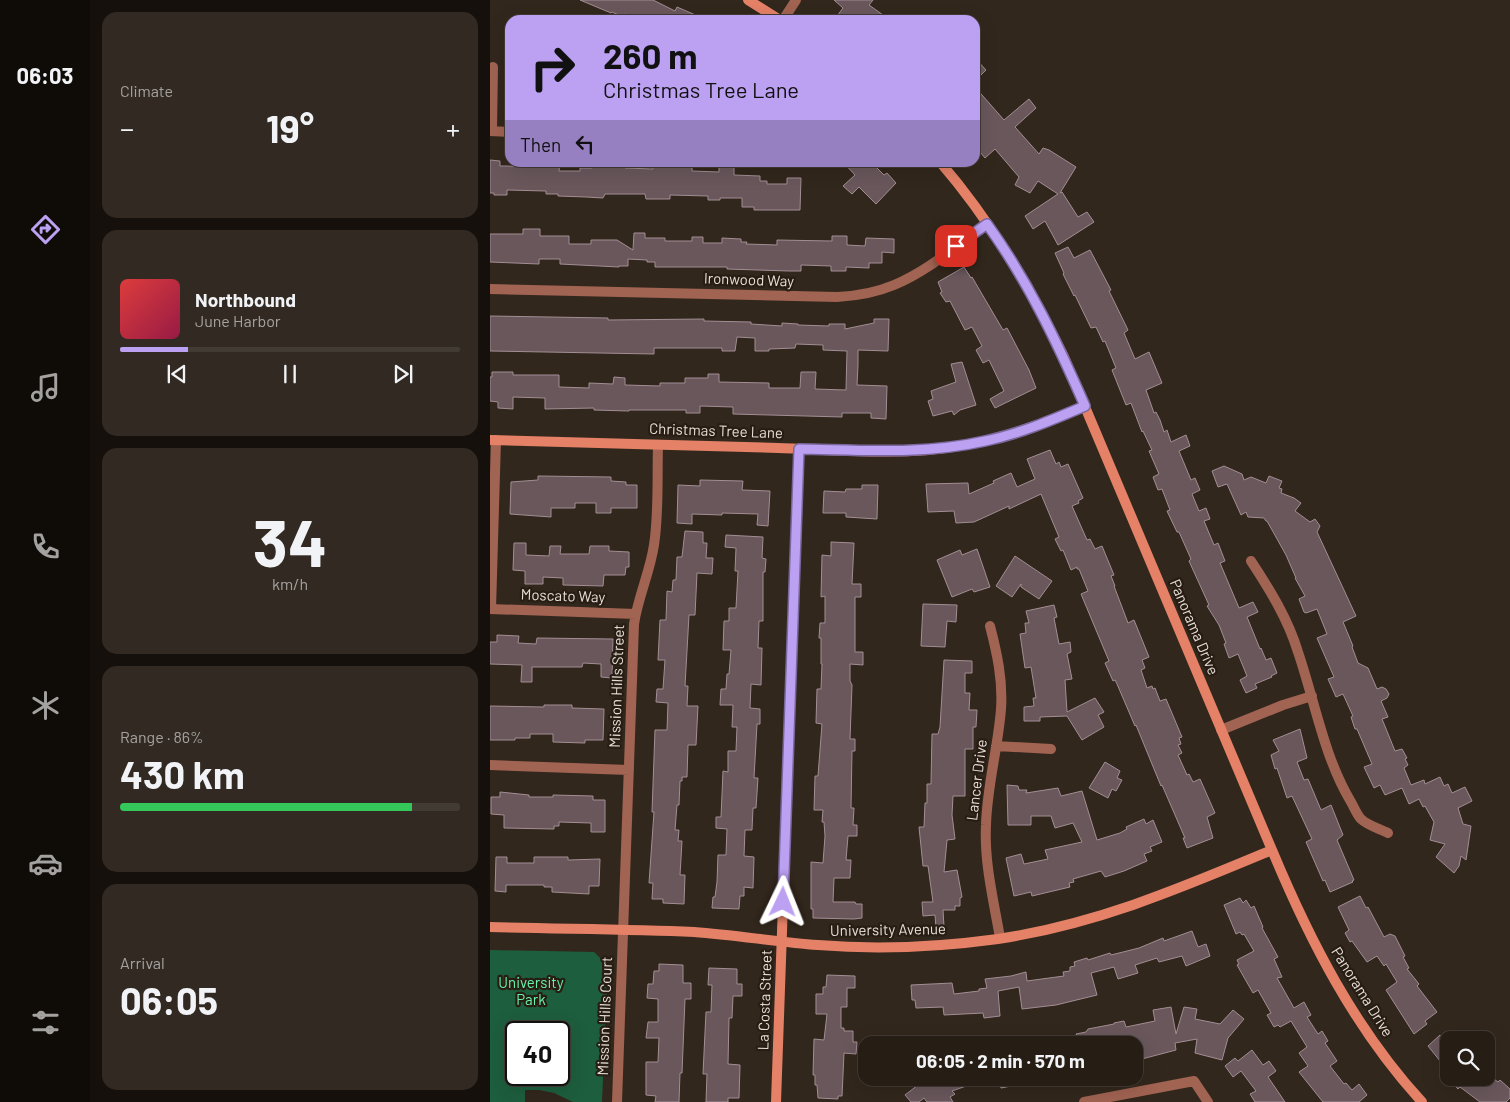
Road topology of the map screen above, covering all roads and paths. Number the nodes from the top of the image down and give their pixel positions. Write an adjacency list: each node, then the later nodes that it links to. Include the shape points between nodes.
1 (748, 0): 3 (street)
2 (796, 0): 4 (street)
3 (773, 15)
4 (785, 15)
5 (494, 67): 6 (street)
6 (491, 131): 7 (street)
7 (505, 132)
8 (944, 167): 9 (street, Panorama Drive)
9 (987, 224): 10 (street, Ironwood Way, via 914,275 894,285 856,296); 11 (street, Panorama Drive, via 1026,282 1046,319)
10 (490, 289)
11 (1085, 406): 14 (street, Christmas Tree Lane, via 1012,434 957,446 901,451); 20 (street, Panorama Drive)
12 (493, 440): 13 (street, Christmas Tree Lane); 16 (street)
13 (658, 445): 14 (street, Christmas Tree Lane); 17 (street, Mission Hills Street, via 654,544)
14 (799, 449): 30 (street, La Costa Street)
15 (1251, 561): 19 (street, via 1285,620)
16 (491, 609): 17 (street, Moscato Way)
17 (636, 614): 24 (street, Mission Hills Street)
18 (990, 626): 21 (street, Lancer Drive, via 1001,678)
19 (1312, 696): 20 (street); 25 (street, via 1329,754 1346,795 1361,819)
20 (1222, 730): 26 (street, Panorama Drive)
21 (996, 746): 22 (street); 29 (street, Lancer Drive, via 986,849)
22 (1051, 749)
23 (490, 765): 24 (street)
24 (629, 770): 28 (street, Mission Hills Street)
25 (1388, 833)
26 (1272, 850): 29 (street, University Avenue, via 1122,910 1073,924); 35 (street, Panorama Drive, via 1297,908 1336,983 1383,1054)
27 (490, 927): 28 (street, University Avenue)
28 (623, 930): 30 (street, University Avenue, via 694,932); 31 (street, Mission Hills Court)
29 (1000, 938): 30 (street, University Avenue, via 861,948)
30 (782, 942): 32 (street, La Costa Street)
31 (617, 1102)
32 (776, 1102)
33 (1084, 1102): 34 (street, via 1194,1081)
34 (1208, 1102)
35 (1422, 1102)

